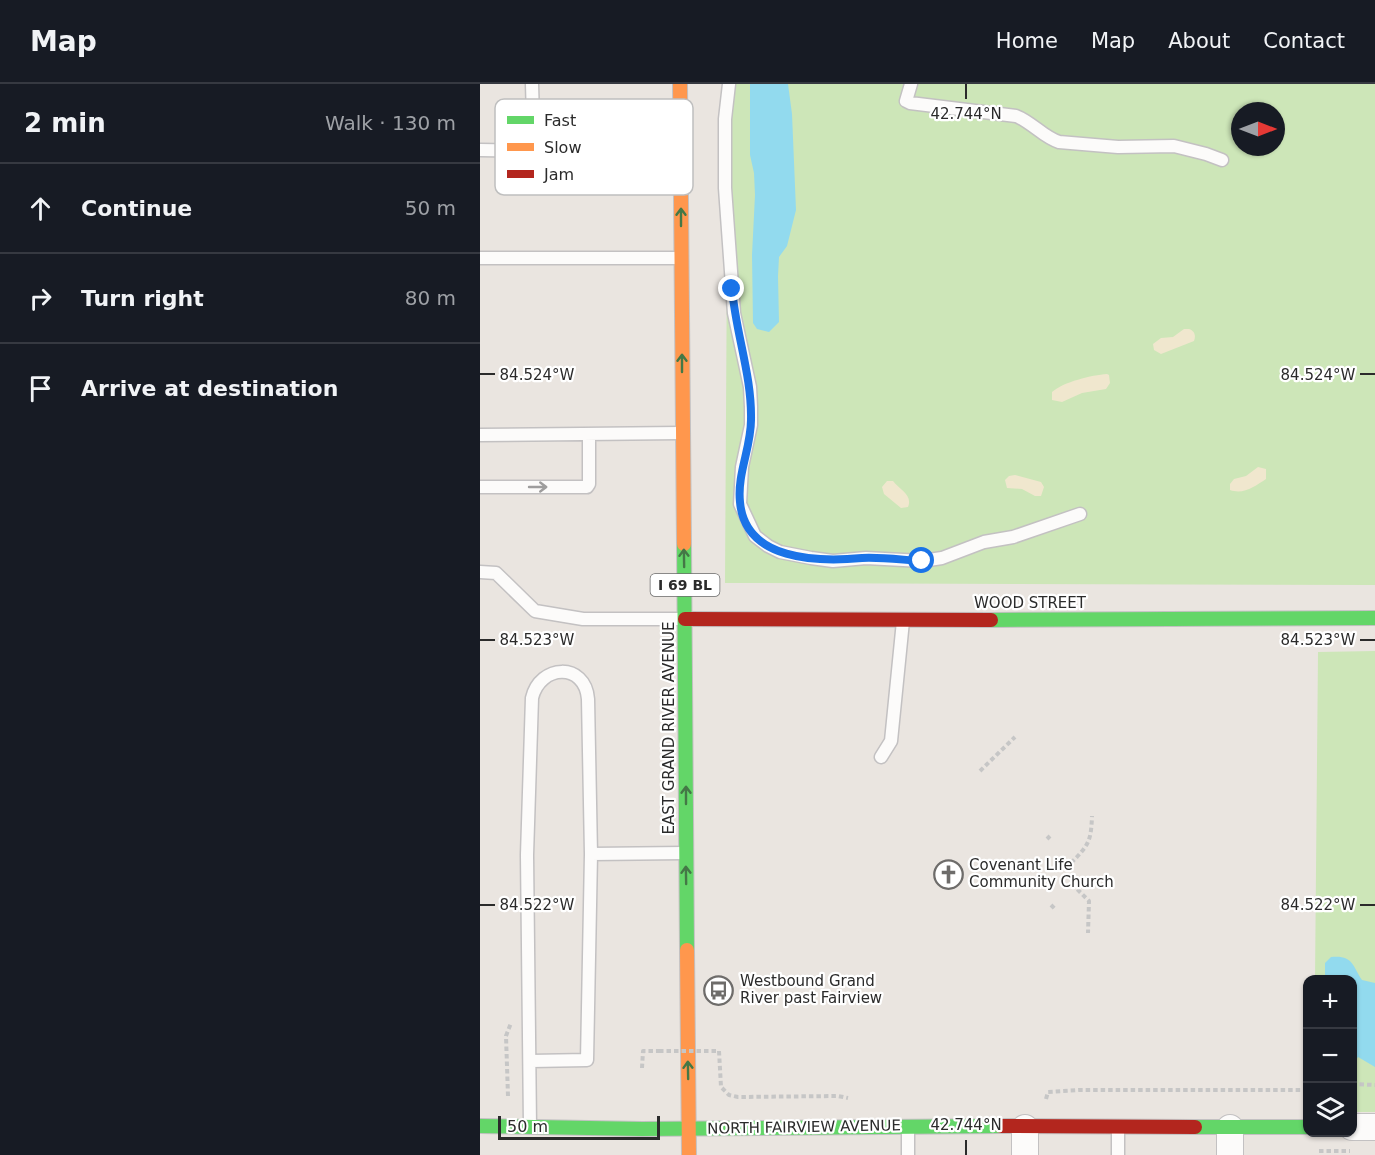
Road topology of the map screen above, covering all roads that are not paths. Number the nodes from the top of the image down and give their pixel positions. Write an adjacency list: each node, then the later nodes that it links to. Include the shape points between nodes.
1 (532, 84): 5 (lane)
2 (680, 84): 6 (street, EAST GRAND RIVER AVENUE / I 69 BL)
3 (729, 84): 17 (lane, via 725,188 734,314 751,407 740,504 754,536 780,552 811,558 922,561)
4 (911, 84): 9 (lane, via 906,97 910,104 1016,116 1059,142 1174,146)
5 (532, 99)
6 (680, 99)
7 (480, 150): 8 (lane)
8 (495, 150)
9 (1222, 160)
10 (682, 195): 12 (street, EAST GRAND RIVER AVENUE / I 69 BL, one-way to 10)
11 (480, 258): 12 (lane)
12 (681, 258): 13 (street, EAST GRAND RIVER AVENUE / I 69 BL, one-way to 12)
13 (682, 433): 15 (lane); 20 (street, EAST GRAND RIVER AVENUE / I 69 BL, one-way to 13)
14 (480, 435): 15 (lane)
15 (589, 435): 16 (lane, one-way to 15, via 586,487)
16 (480, 487)
17 (1080, 514)
18 (480, 572): 20 (lane, via 496,573 536,611 583,619)
19 (1375, 618): 21 (street, WOOD STREET)
20 (685, 619): 21 (street, WOOD STREET); 23 (street, EAST GRAND RIVER AVENUE / I 69 BL, one-way to 20)
21 (903, 619): 22 (lane, via 891,741)
22 (881, 757)
23 (686, 853): 24 (lane); 34 (street, EAST GRAND RIVER AVENUE / I 69 BL, one-way to 23)
24 (591, 854): 25 (lane, via 586,1060); 25 (lane, via 587,690 585,683 574,675 552,673 537,684 532,698 527,855)
25 (531, 1061): 27 (lane)
26 (480, 1126): 27 (street, NORTH FAIRVIEW AVENUE)
27 (530, 1126): 34 (street, NORTH FAIRVIEW AVENUE)
28 (908, 1126): 31 (street, NORTH FAIRVIEW AVENUE); 34 (street, NORTH FAIRVIEW AVENUE); 37 (lane)
29 (1303, 1127): 33 (street, NORTH FAIRVIEW AVENUE)
30 (1375, 1127): 35 (street)
31 (1025, 1128): 32 (street, NORTH FAIRVIEW AVENUE); 38 (street)
32 (1118, 1128): 33 (street, NORTH FAIRVIEW AVENUE); 39 (lane)
33 (1230, 1128): 40 (street)
34 (689, 1129): 36 (street, EAST GRAND RIVER AVENUE / I 69 BL)
35 (1355, 1139)
36 (689, 1155)
37 (908, 1155)
38 (1025, 1155)
39 (1118, 1155)
40 (1230, 1155)

